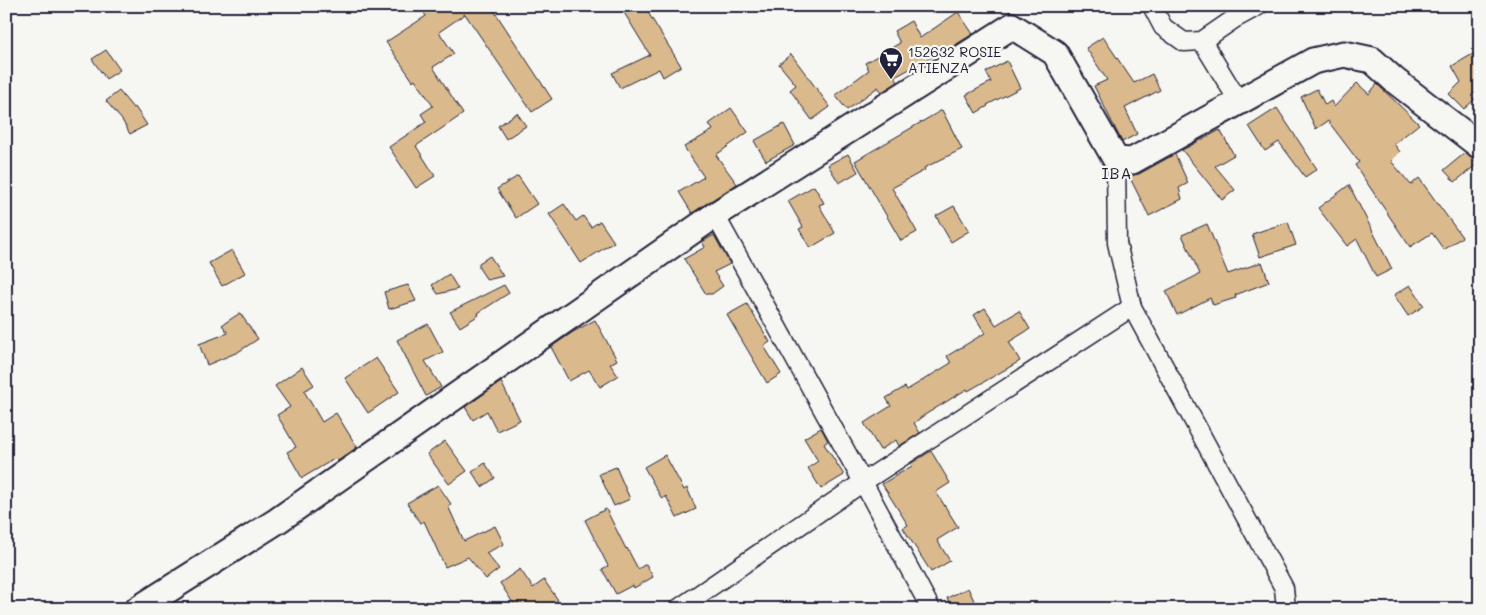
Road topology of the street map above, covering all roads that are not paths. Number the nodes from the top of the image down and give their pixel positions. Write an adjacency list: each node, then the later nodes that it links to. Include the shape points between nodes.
1 (1152, 6): 5 (street, via 1163,28 1184,42)
2 (1258, 6): 3 (street)
3 (1230, 13): 5 (street)
4 (1013, 16): 8 (street, via 1055,53); 9 (street)
5 (1202, 41): 6 (street)
6 (1239, 102): 7 (street, via 1313,61 1344,54 1372,60); 8 (street, via 1132,161)
7 (1480, 146)
8 (1116, 160): 10 (street, via 1117,244)
9 (715, 215): 11 (street); 12 (street, via 277,521)
10 (1132, 307): 11 (street); 15 (street, via 1284,588)
11 (863, 482): 13 (street); 14 (street)
12 (138, 609)
13 (678, 609)
14 (931, 609)
15 (1286, 609)

